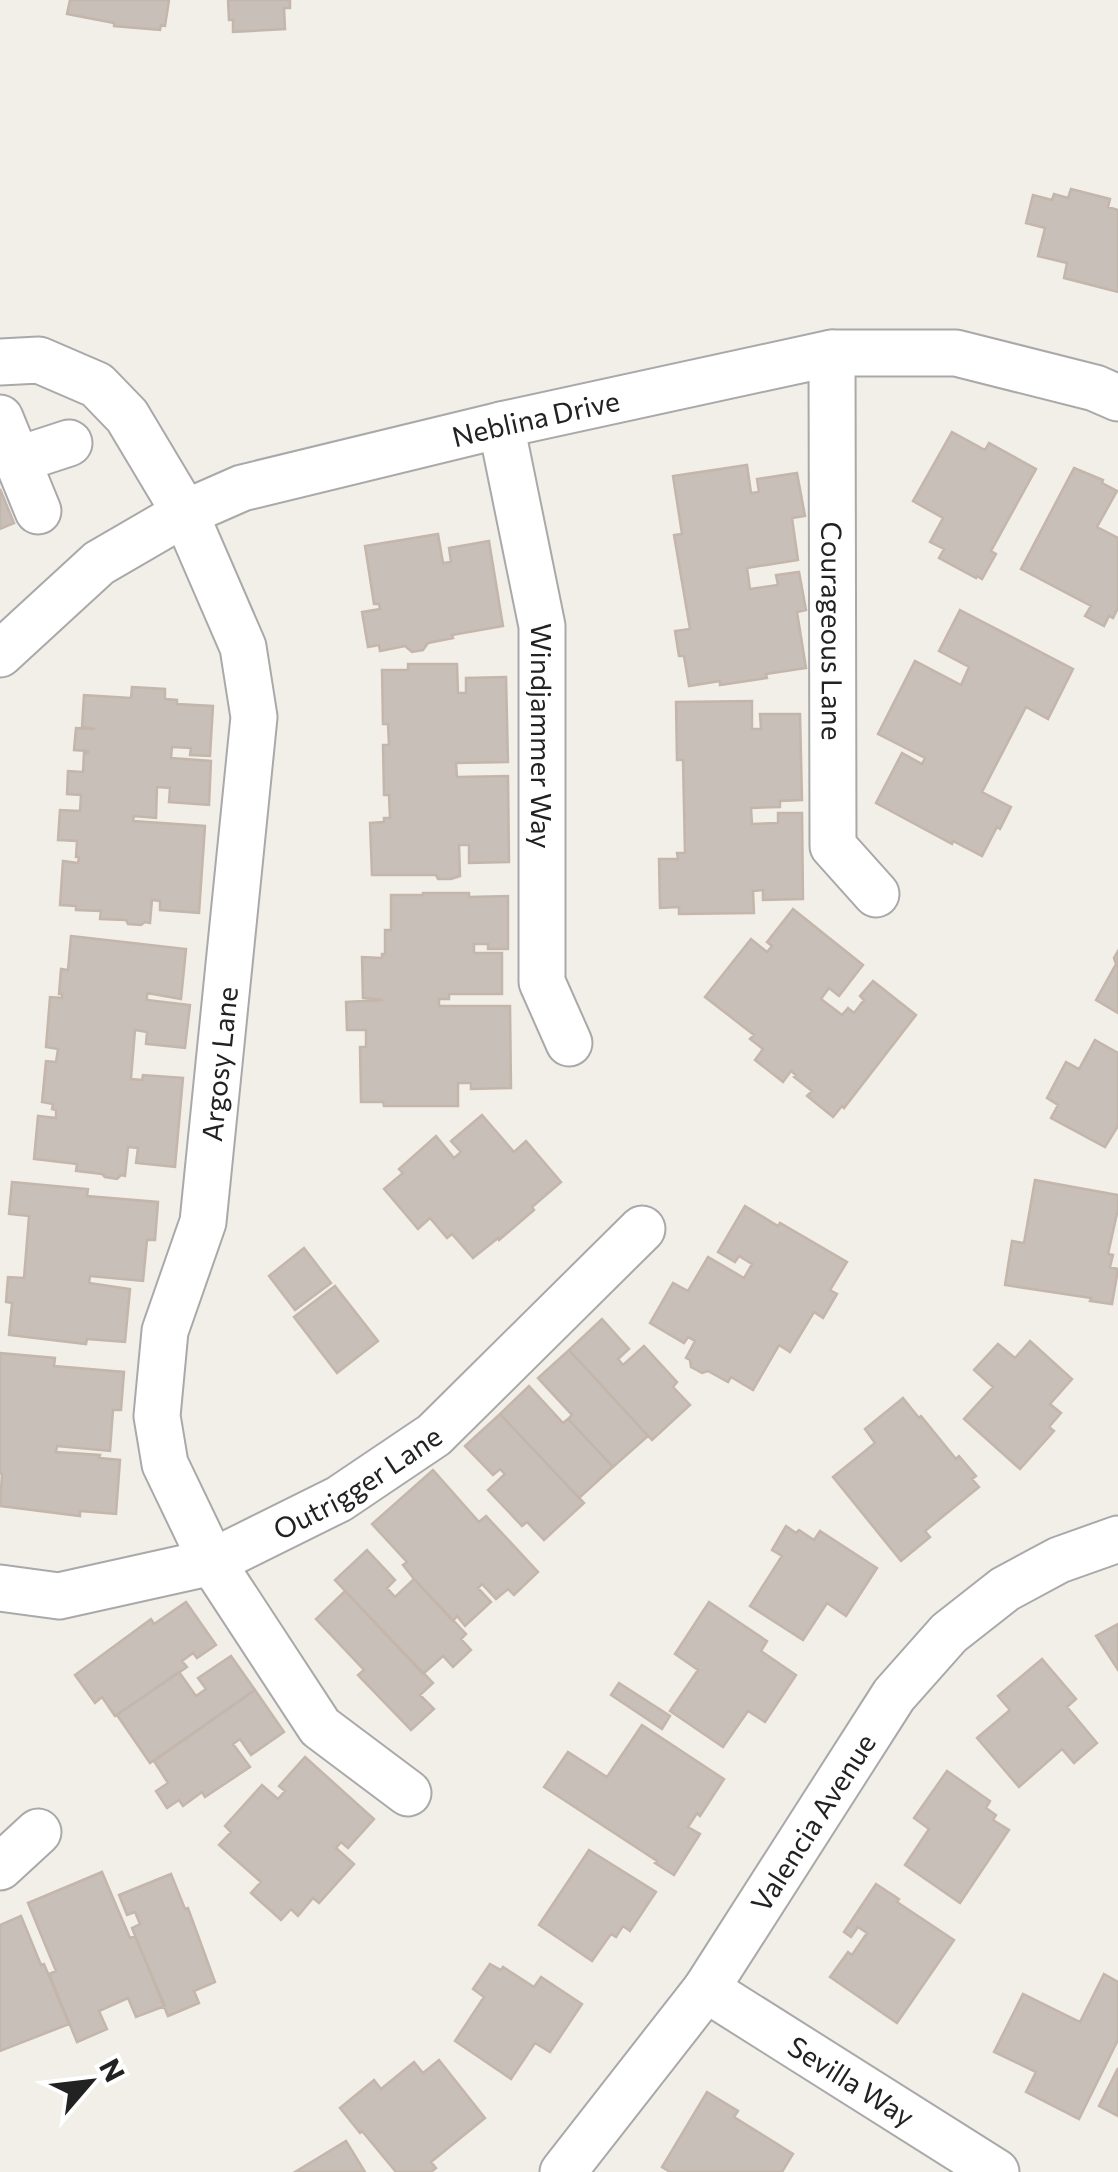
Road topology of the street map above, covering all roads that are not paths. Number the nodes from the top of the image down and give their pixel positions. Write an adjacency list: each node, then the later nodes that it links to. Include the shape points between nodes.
1 (832, 353): 3 (street, Neblina Drive, via 956,354); 5 (street, Neblina Drive); 11 (street, Courageous Lane, via 833,846)
2 (0, 362): 9 (street, Argosy Lane, via 39,360 97,385 128,416)
3 (1118, 398)
4 (0, 418): 7 (street)
5 (501, 426): 9 (street, Neblina Drive, via 242,488); 12 (street, Windjammer Way, via 542,626 542,982)
6 (69, 442): 7 (street)
7 (16, 460): 8 (street)
8 (38, 511)
9 (185, 513): 10 (street, Neblina Drive, via 99,563); 15 (street, Argosy Lane, via 242,648 254,717 203,1222 165,1332 157,1416 165,1464)
10 (0, 654)
11 (876, 894)
12 (570, 1044)
13 (642, 1229): 15 (street, Outrigger Lane, via 434,1434 338,1499)
14 (1118, 1539): 20 (street, Valencia Avenue, via 1005,1589 949,1633 894,1695)
15 (212, 1562): 16 (street, Outrigger Lane, via 59,1596); 17 (street, Argosy Lane, via 320,1727)
16 (0, 1588)
17 (408, 1793)
18 (38, 1832): 19 (street)
19 (0, 1867)
20 (706, 1989): 21 (street, Valencia Avenue); 22 (street, Sevilla Way)
21 (563, 2172)
22 (996, 2172)

